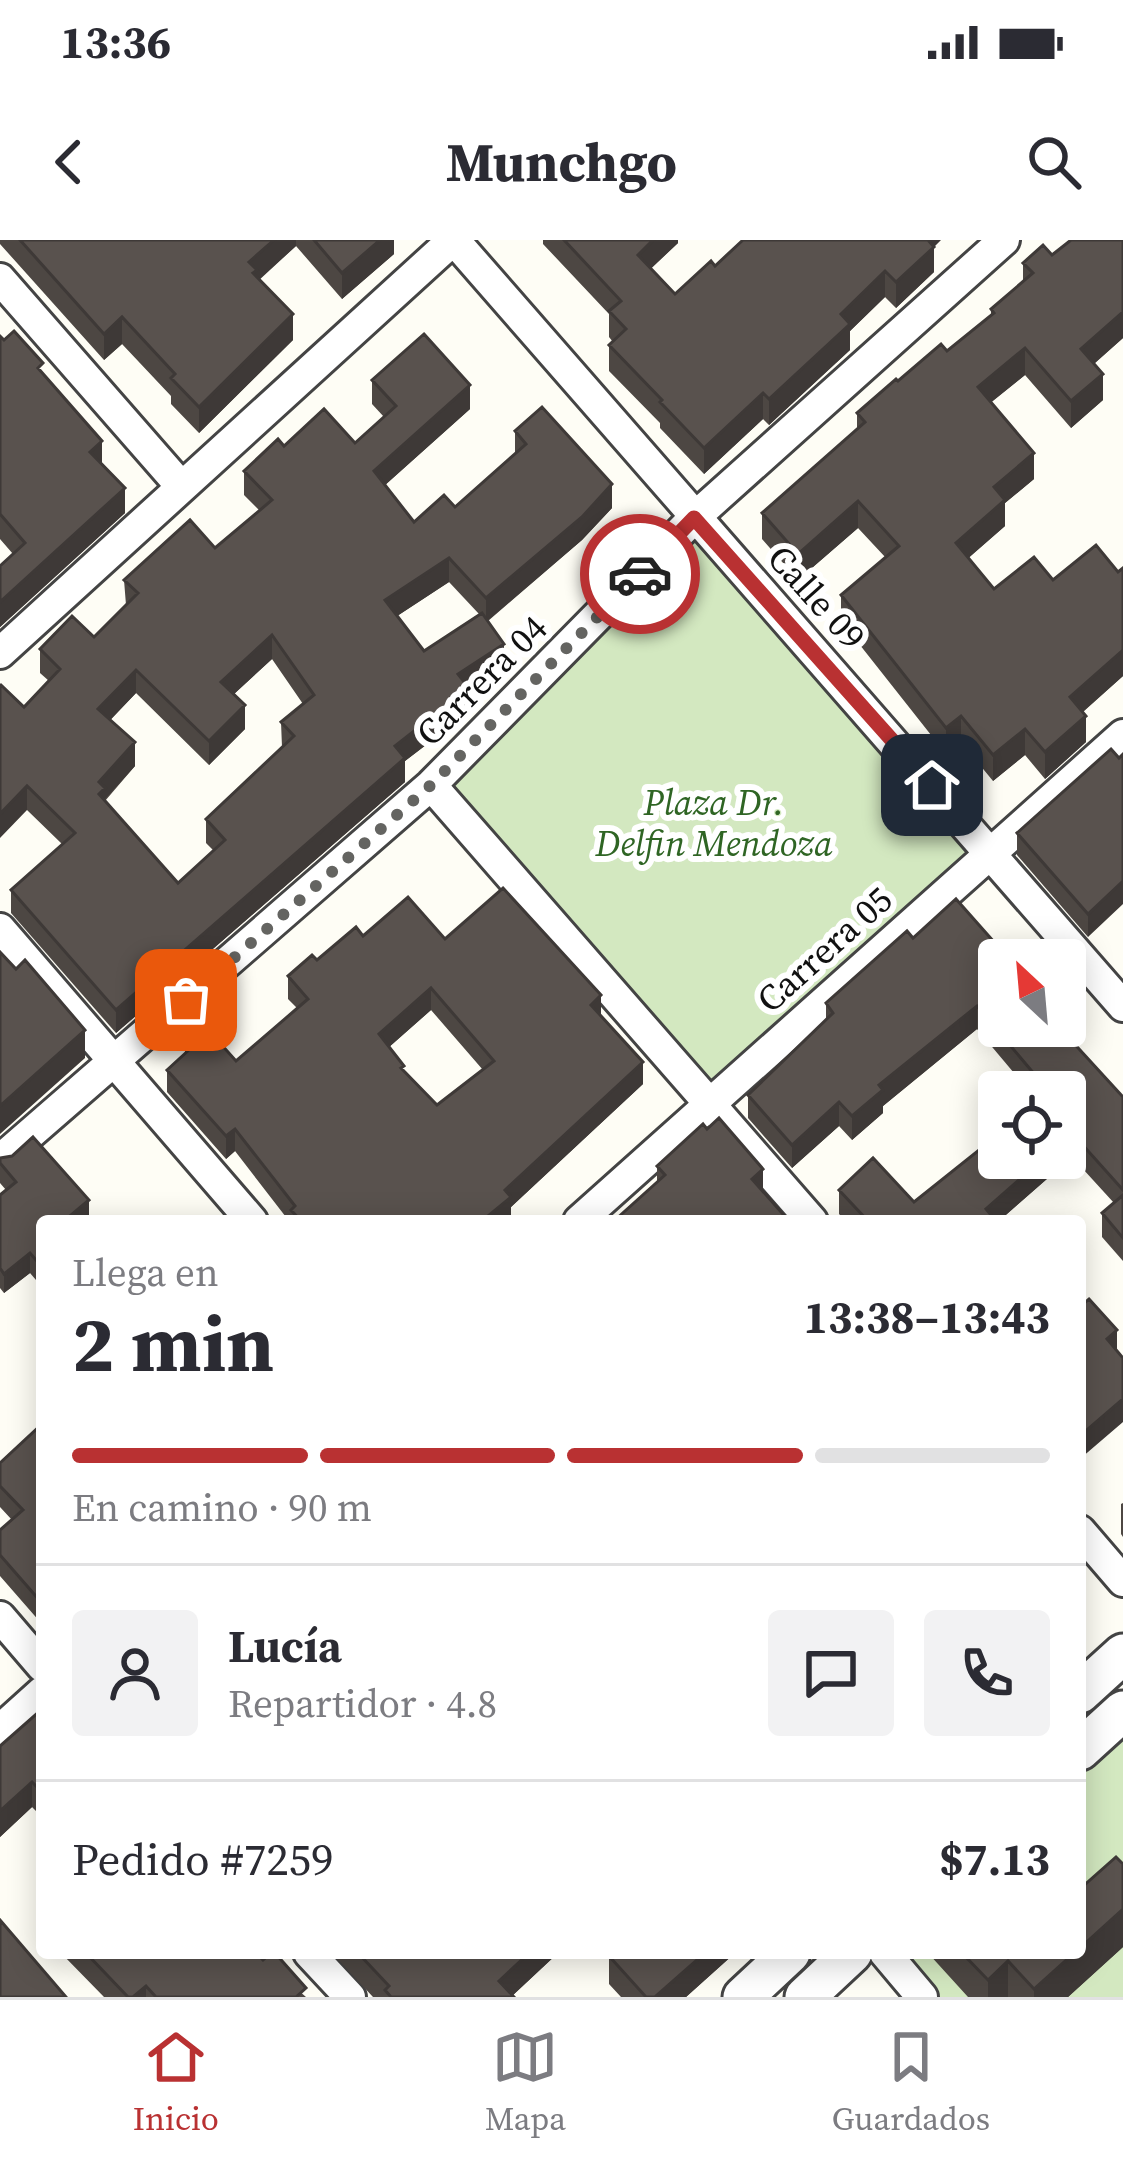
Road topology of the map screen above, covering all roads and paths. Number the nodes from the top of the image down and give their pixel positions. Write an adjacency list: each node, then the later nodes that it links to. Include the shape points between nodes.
1 (454, 240): 4 (street); 5 (street, Calle 09)
2 (1004, 240): 5 (street, Carrera 04)
3 (0, 280): 4 (street)
4 (180, 485): 6 (street)
5 (694, 518): 8 (street, Carrera 04); 9 (street, Calle 09)
6 (0, 653)
7 (1123, 735): 9 (street, Carrera 05)
8 (431, 785): 12 (street, Carrera 04); 13 (street)
9 (991, 851): 11 (street, Calle 09); 13 (street, Carrera 05)
10 (0, 929): 12 (street)
11 (1123, 1006)
12 (116, 1062): 14 (street, Carrera 04); 15 (street)
13 (710, 1103): 16 (street, Carrera 05); 17 (street)
14 (0, 1160)
15 (247, 1215)
16 (585, 1215)
17 (807, 1215)
18 (1086, 1538): 19 (street)
19 (1123, 1581)
20 (0, 1617): 22 (street)
21 (1123, 1654): 23 (street)
22 (36, 1659)
23 (1086, 1688)
24 (36, 1697): 26 (street)
25 (1123, 1711): 27 (street)
26 (0, 1730)
27 (1086, 1745)
28 (314, 1959): 32 (street)
29 (784, 1959): 33 (street)
30 (846, 1959): 34 (street)
31 (890, 1959): 35 (street)
32 (350, 1997)
33 (743, 1997)
34 (806, 1997)
35 (922, 1997)

